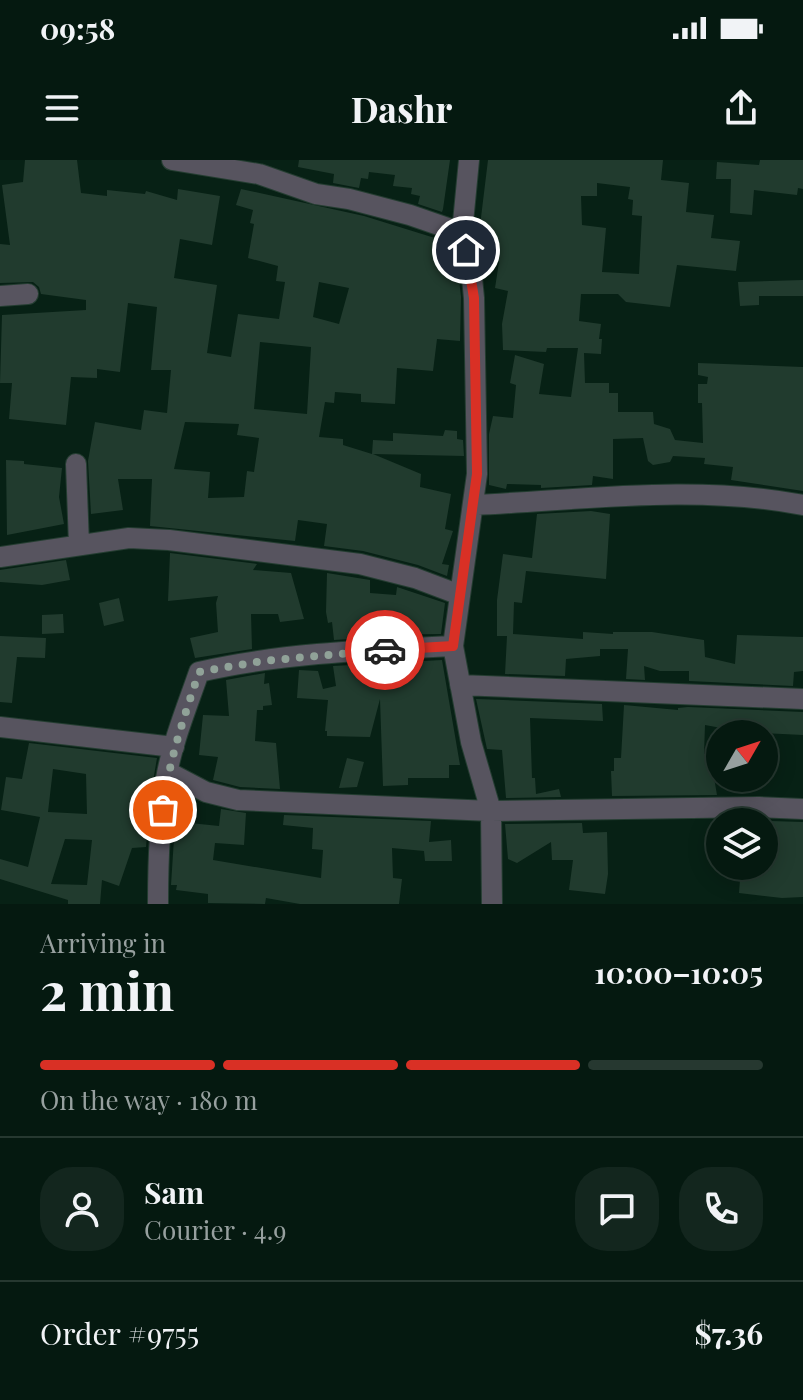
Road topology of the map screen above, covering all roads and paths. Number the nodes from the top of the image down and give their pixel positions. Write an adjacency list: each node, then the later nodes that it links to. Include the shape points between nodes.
1 (172, 160): 3 (street, via 259,174)
2 (469, 160): 3 (street)
3 (462, 233): 7 (street, via 471,268 476,350)
4 (28, 294): 5 (street)
5 (0, 296)
6 (76, 464): 9 (street)
7 (474, 505): 8 (street, via 693,495 761,497); 11 (street)
8 (803, 505)
9 (79, 545): 10 (street); 11 (street, via 129,538 169,540 345,562)
10 (0, 557)
11 (460, 595): 12 (street)
12 (453, 646): 13 (street); 16 (street, via 343,651 199,672)
13 (460, 685): 14 (street); 19 (street)
14 (803, 699)
15 (0, 727): 16 (street)
16 (174, 747): 17 (street)
17 (168, 772): 19 (street, via 206,792 238,800); 20 (street)
18 (803, 809): 19 (street)
19 (491, 811): 21 (street)
20 (158, 904)
21 (492, 904)

